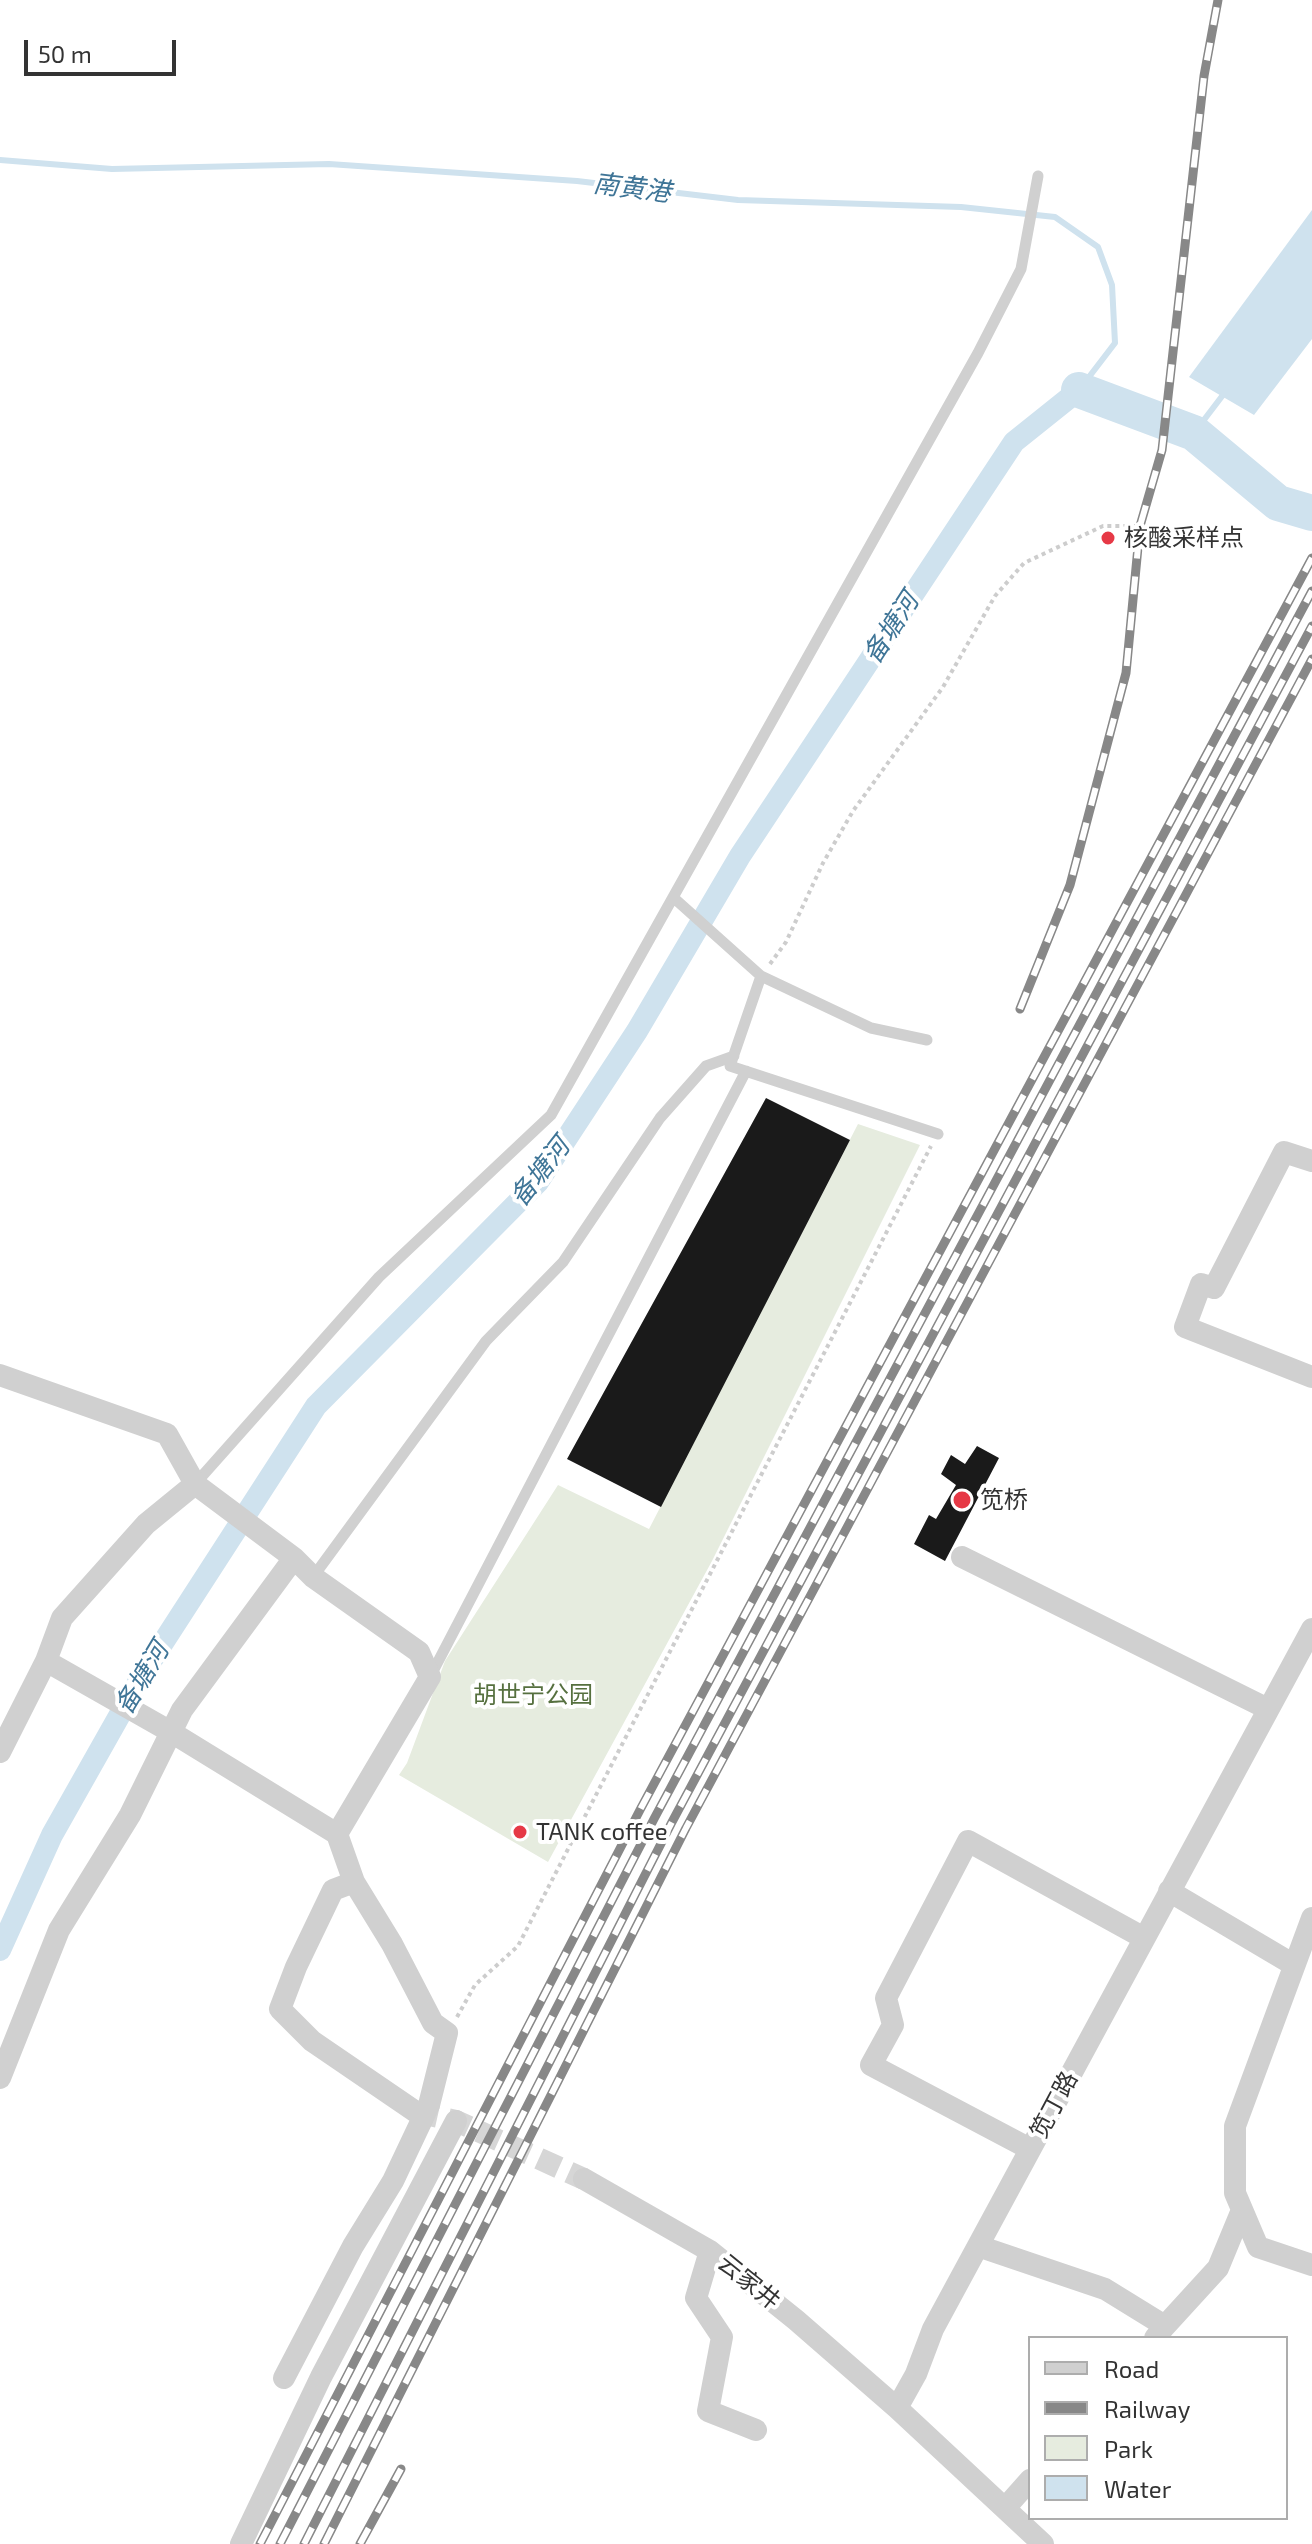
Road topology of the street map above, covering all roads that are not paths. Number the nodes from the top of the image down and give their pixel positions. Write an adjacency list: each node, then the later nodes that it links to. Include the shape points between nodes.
1 (1038, 176): 2 (lane, via 1021,269)
2 (675, 899): 3 (lane); 11 (lane, via 551,1115 379,1277)
3 (761, 976): 4 (lane, via 871,1028); 5 (lane)
4 (927, 1040)
5 (734, 1056): 6 (lane, via 730,1066); 14 (lane, via 706,1066 660,1118 563,1262 486,1341)
6 (746, 1071): 7 (lane); 17 (lane)
7 (938, 1134)
8 (1312, 1161): 10 (street, via 1284,1152 1214,1288 1201,1284 1185,1327)
9 (0, 1375): 11 (street, via 167,1434)
10 (1312, 1377)
11 (200, 1486): 13 (street); 16 (street, via 146,1524 62,1618)
12 (962, 1557): 18 (street)
13 (294, 1558): 14 (street); 19 (street)
14 (313, 1577): 17 (street, via 419,1652)
15 (1312, 1629): 18 (street, 笕丁路)
16 (46, 1661): 19 (street); 20 (street)
17 (430, 1677): 21 (street)
18 (1268, 1709): 23 (street, 笕丁路)
19 (171, 1732): 21 (street); 27 (street, via 130,1815 59,1930)
20 (0, 1752)
21 (337, 1834): 22 (street)
22 (354, 1882): 28 (street, via 333,1890 280,2009 312,2041); 37 (street, via 433,2023 447,2033 429,2105)
23 (1169, 1891): 25 (street, 笕丁路); 26 (street)
24 (1312, 1918): 26 (street)
25 (1144, 1938): 30 (street, 笕丁路); 30 (street, via 968,1841 886,1998 893,2025 871,2065)
26 (1294, 1965): 32 (street, via 1235,2126 1235,2193)
27 (0, 2078)
28 (416, 2112)
29 (456, 2121): 42 (street, via 308,2403)
30 (1030, 2149): 33 (street, 笕丁路)
31 (584, 2179): 34 (street, 云家井)
32 (1242, 2210): 35 (street, via 1258,2247); 36 (street, via 1218,2268)
33 (978, 2246): 36 (street, via 1105,2289); 38 (street, 笕丁路)
34 (710, 2251): 38 (street, 云家井); 39 (street, via 696,2298 722,2337 708,2411)
35 (1312, 2265)
36 (1160, 2332)
37 (284, 2378)
38 (897, 2408): 41 (street)
39 (756, 2430)
40 (1028, 2482): 41 (street)
41 (1006, 2507): 43 (street)
42 (241, 2544)
43 (1043, 2544)

